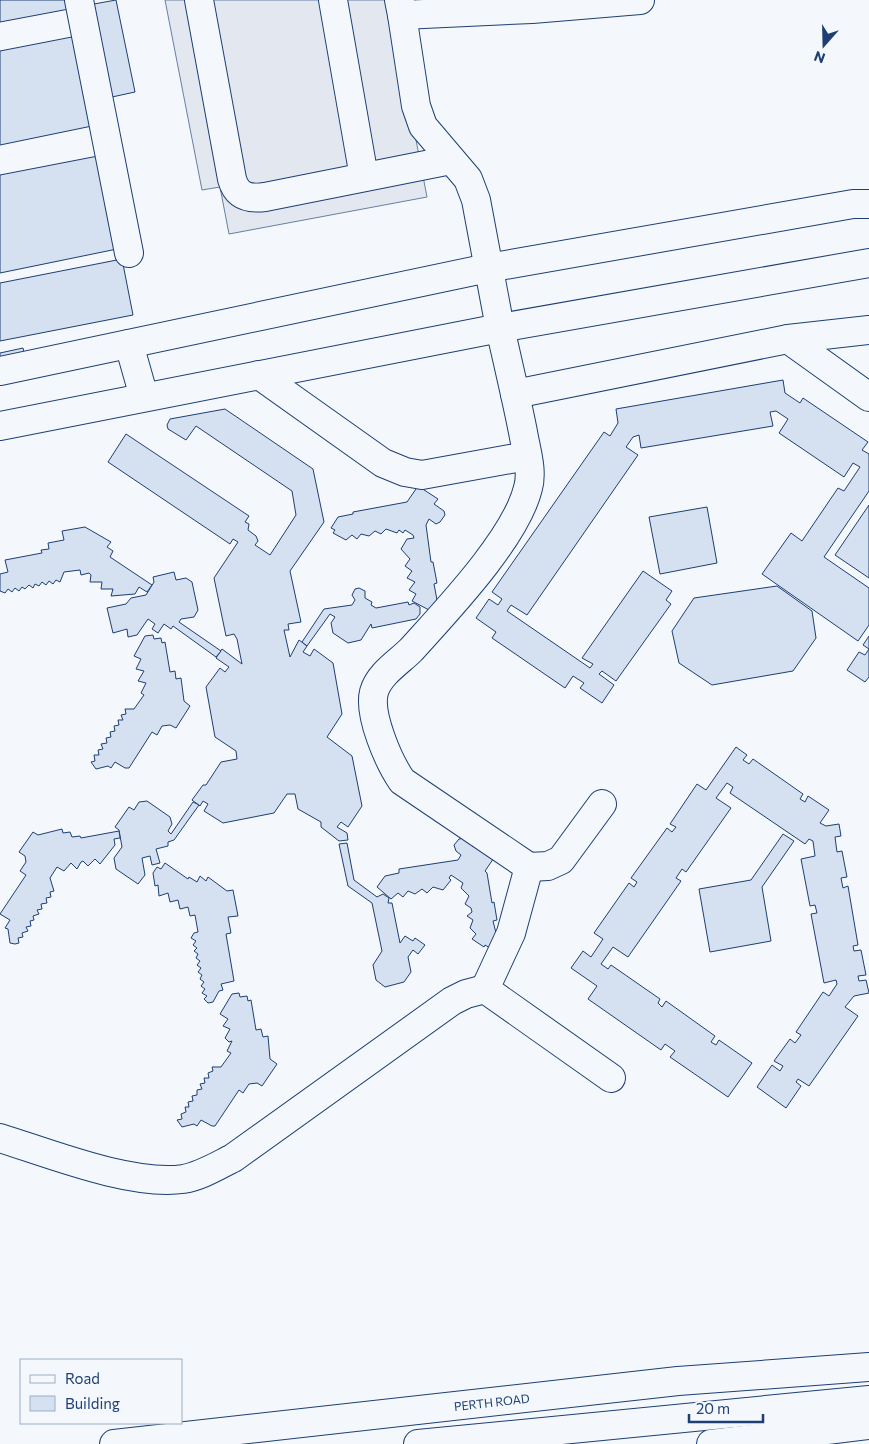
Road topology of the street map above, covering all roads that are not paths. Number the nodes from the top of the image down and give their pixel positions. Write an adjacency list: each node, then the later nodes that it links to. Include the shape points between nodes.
1 (79, 0): 9 (main road)
2 (199, 0): 7 (main road, via 234,188 247,198 255,198)
3 (334, 0): 7 (main road)
4 (640, 0): 5 (main road, via 513,11)
5 (401, 8): 6 (main road, via 416,106 423,126)
6 (451, 160): 7 (main road); 11 (main road, via 468,179 476,200)
7 (364, 178)
8 (869, 204): 11 (main road)
9 (129, 252)
10 (869, 263): 12 (main road)
11 (488, 268): 12 (main road); 15 (main road)
12 (500, 328): 17 (main road); 18 (main road)
13 (869, 330): 14 (main road)
14 (788, 339): 18 (main road); 19 (main road)
15 (129, 344): 16 (main road); 20 (main road)
16 (0, 371)
17 (259, 375): 20 (main road); 22 (main road, via 383,463 405,472 422,475)
18 (515, 394): 22 (main road)
19 (869, 397)
20 (144, 398): 21 (main road)
21 (0, 426)
22 (527, 456): 24 (main road, via 529,486 525,498 491,557 381,679 374,691 373,704 388,754 402,781)
23 (602, 804): 24 (main road, via 561,860 548,866)
24 (529, 867): 25 (main road, via 511,933)
25 (485, 989): 26 (main road); 27 (main road, via 452,1000 233,1158 208,1171 184,1178 155,1180 131,1177)
26 (610, 1078)
27 (0, 1138)
28 (869, 1367): 29 (main road, PERTH ROAD, via 678,1380)
29 (523, 1396): 32 (main road); 33 (main road, PERTH ROAD)
30 (869, 1400): 32 (main road)
31 (869, 1426): 35 (main road)
32 (529, 1438): 34 (main road)
33 (114, 1444)
34 (418, 1444)
35 (711, 1444)

